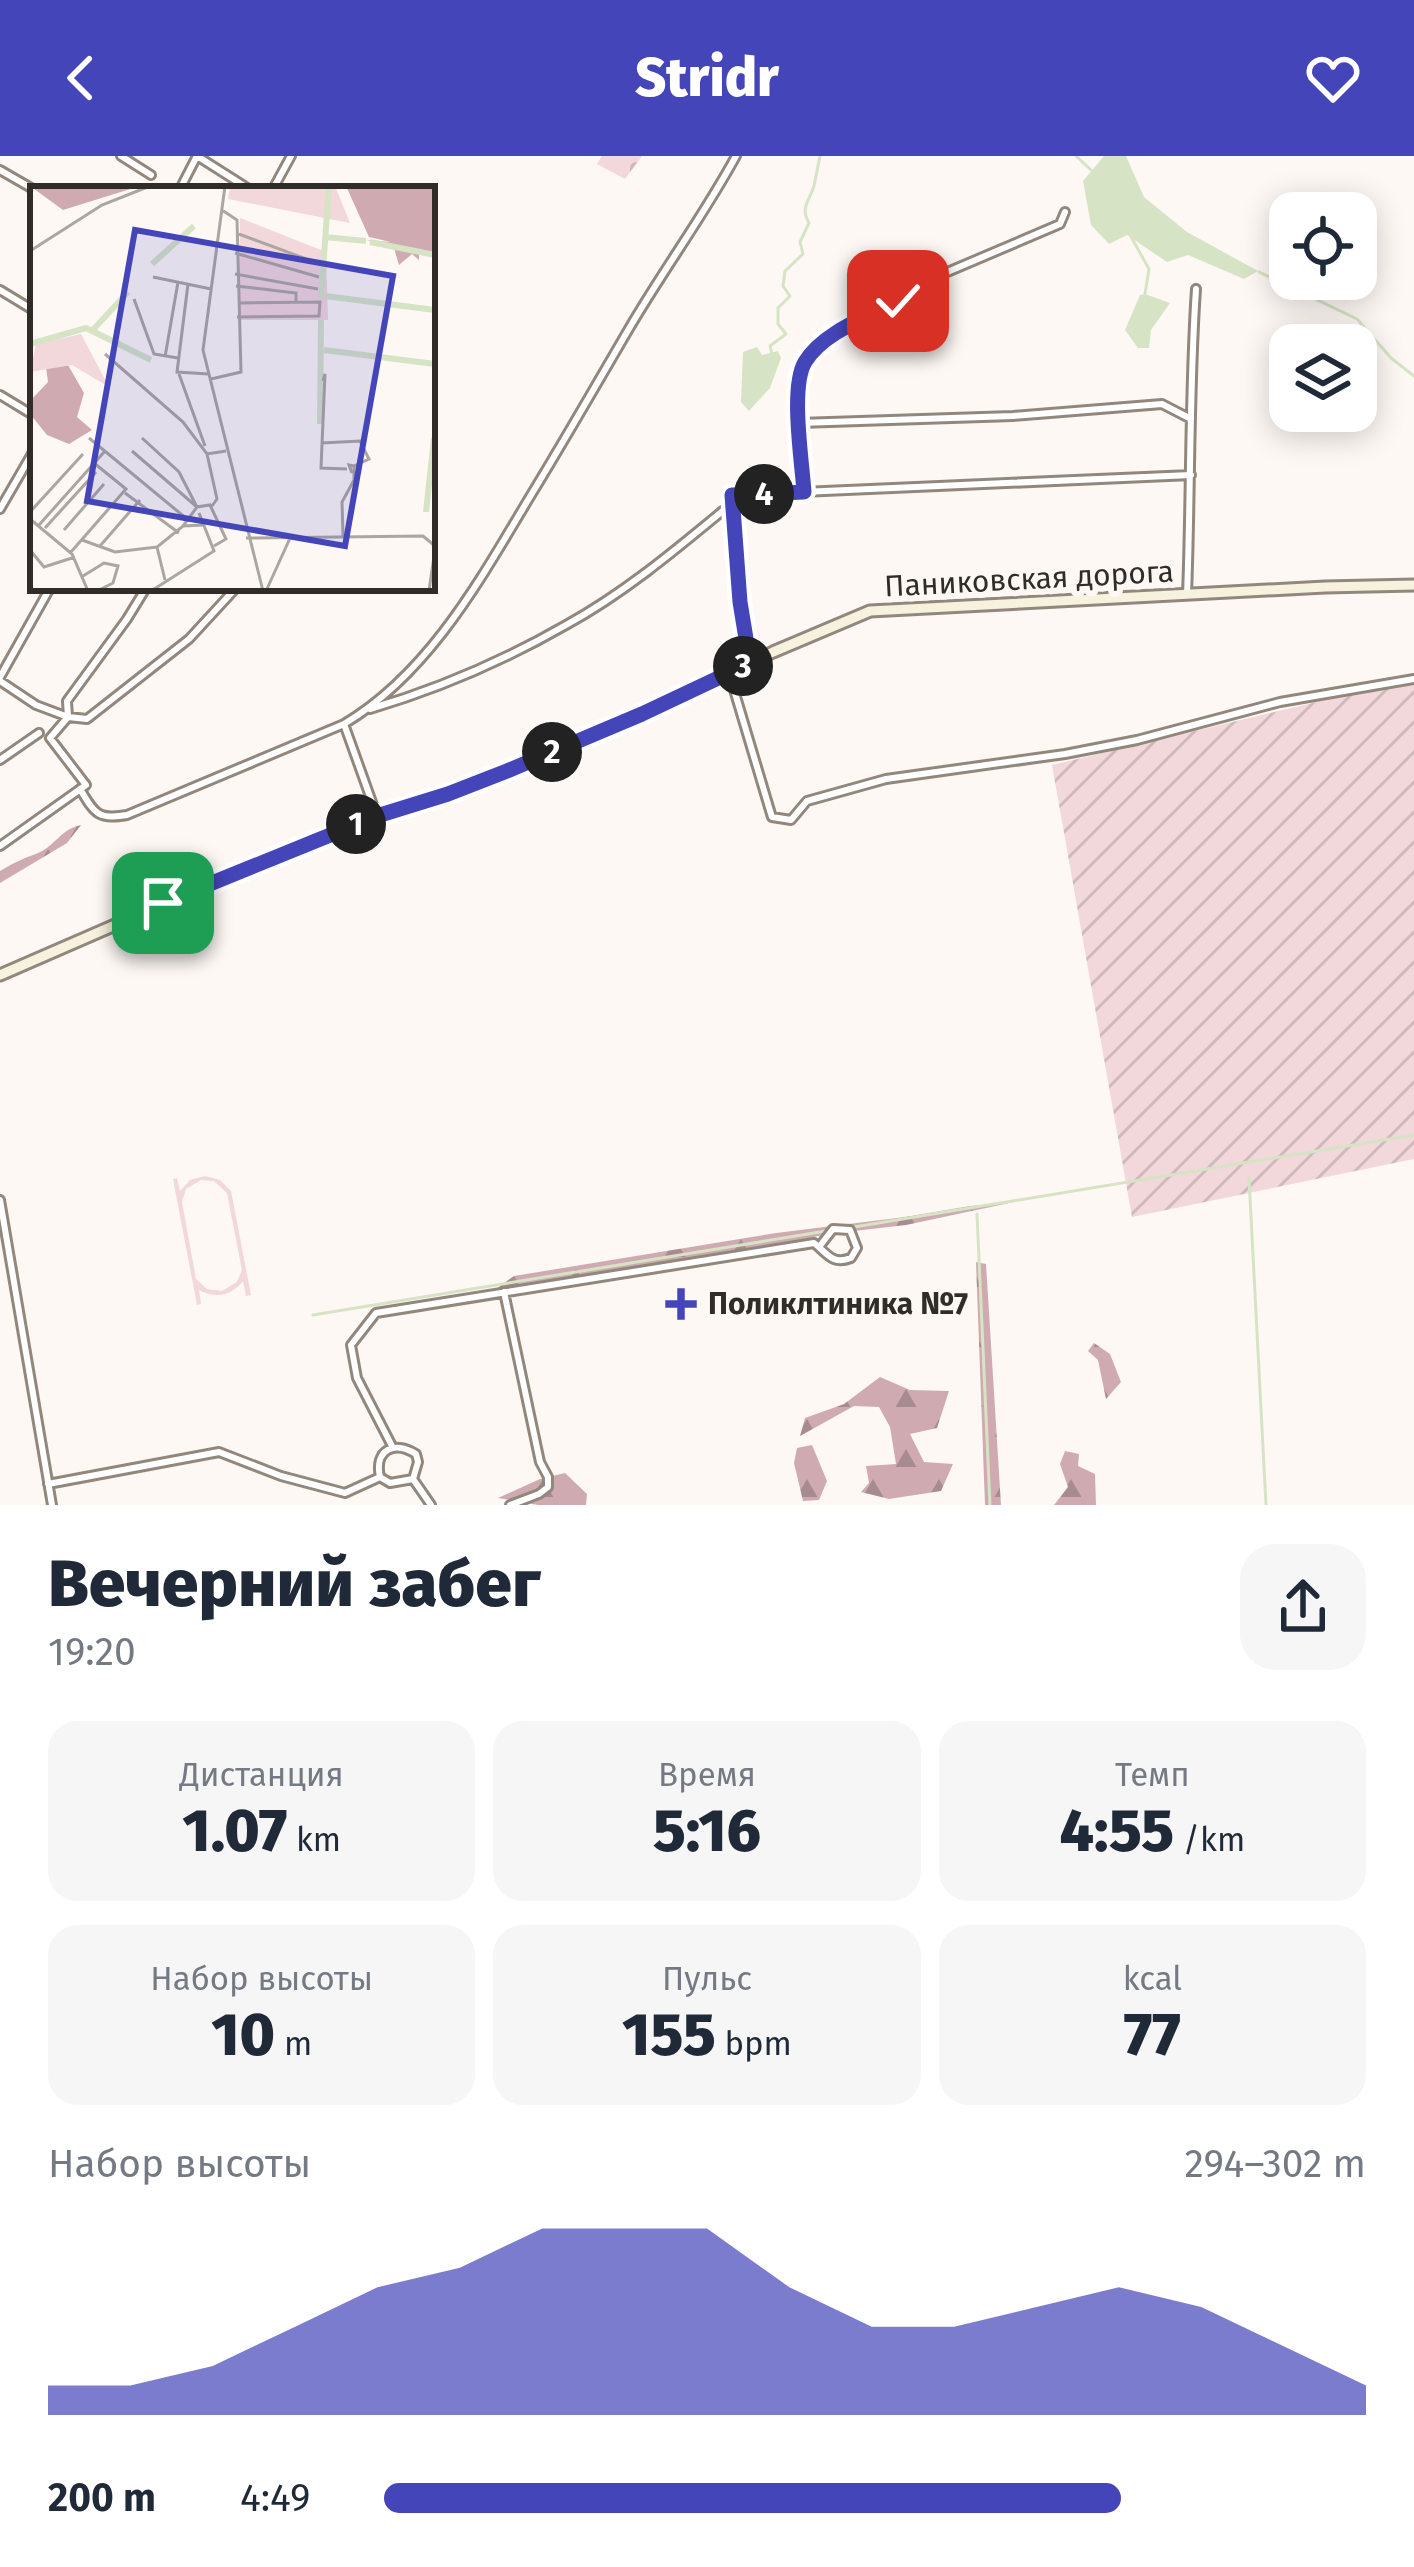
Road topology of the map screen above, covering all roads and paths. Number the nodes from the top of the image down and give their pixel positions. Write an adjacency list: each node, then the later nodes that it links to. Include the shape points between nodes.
1 (122, 156): 6 (street)
2 (197, 156): 7 (street); 8 (street)
3 (291, 156): 9 (street)
4 (736, 156): 33 (street, via 486,571 416,665)
5 (0, 170): 10 (street)
6 (151, 175)
7 (182, 186)
8 (244, 186)
9 (275, 186)
10 (30, 187)
11 (1066, 212): 18 (street, via 1060,224 931,279 827,339 804,363)
12 (1196, 289): 17 (street)
13 (0, 290): 14 (street)
14 (30, 308)
15 (0, 395): 16 (street)
16 (30, 413)
17 (1191, 419): 18 (street, via 1162,404); 20 (street)
18 (800, 424): 21 (street)
19 (30, 457): 23 (street)
20 (1191, 475): 21 (street); 28 (street)
21 (804, 492): 22 (street, via 732,495)
22 (732, 503): 29 (street); 33 (street, via 568,624 420,694)
23 (0, 509)
24 (1414, 585): 28 (street, Паниковская дорога)
25 (48, 591): 31 (street)
26 (144, 591): 34 (street, via 67,701)
27 (233, 591): 34 (street, via 188,639 87,719)
28 (1187, 595): 29 (street, Паниковская дорога, via 869,611)
29 (750, 663): 30 (street, Паниковская дорога)
30 (729, 673): 32 (street, via 772,817 791,820 807,801 886,779 1065,754 1280,702); 39 (street, Паниковская дорога, via 507,771)
31 (0, 679): 34 (street)
32 (1414, 680)
33 (367, 710): 35 (street)
34 (68, 717): 38 (street, via 50,738 86,785)
35 (344, 724): 38 (street, via 127,815 98,814); 39 (street)
36 (39, 733): 37 (street)
37 (0, 760)
38 (80, 789): 40 (street)
39 (377, 816): 41 (street, Паниковская дорога)
40 (0, 846)
41 (0, 974)
42 (0, 1200): 43 (street)
43 (2, 1221): 49 (street)
44 (819, 1246): 44 (street, via 841,1262 857,1248 850,1230 841,1229); 45 (street)
45 (504, 1292): 46 (street, via 376,1313 351,1345 357,1378); 52 (street, via 548,1486)
46 (392, 1447): 47 (street, via 381,1454); 48 (street, via 416,1454)
47 (380, 1477): 48 (street); 49 (street, via 345,1493 219,1452)
48 (413, 1479): 51 (street)
49 (48, 1484): 50 (street)
50 (52, 1505)
51 (431, 1505)
52 (510, 1505)

